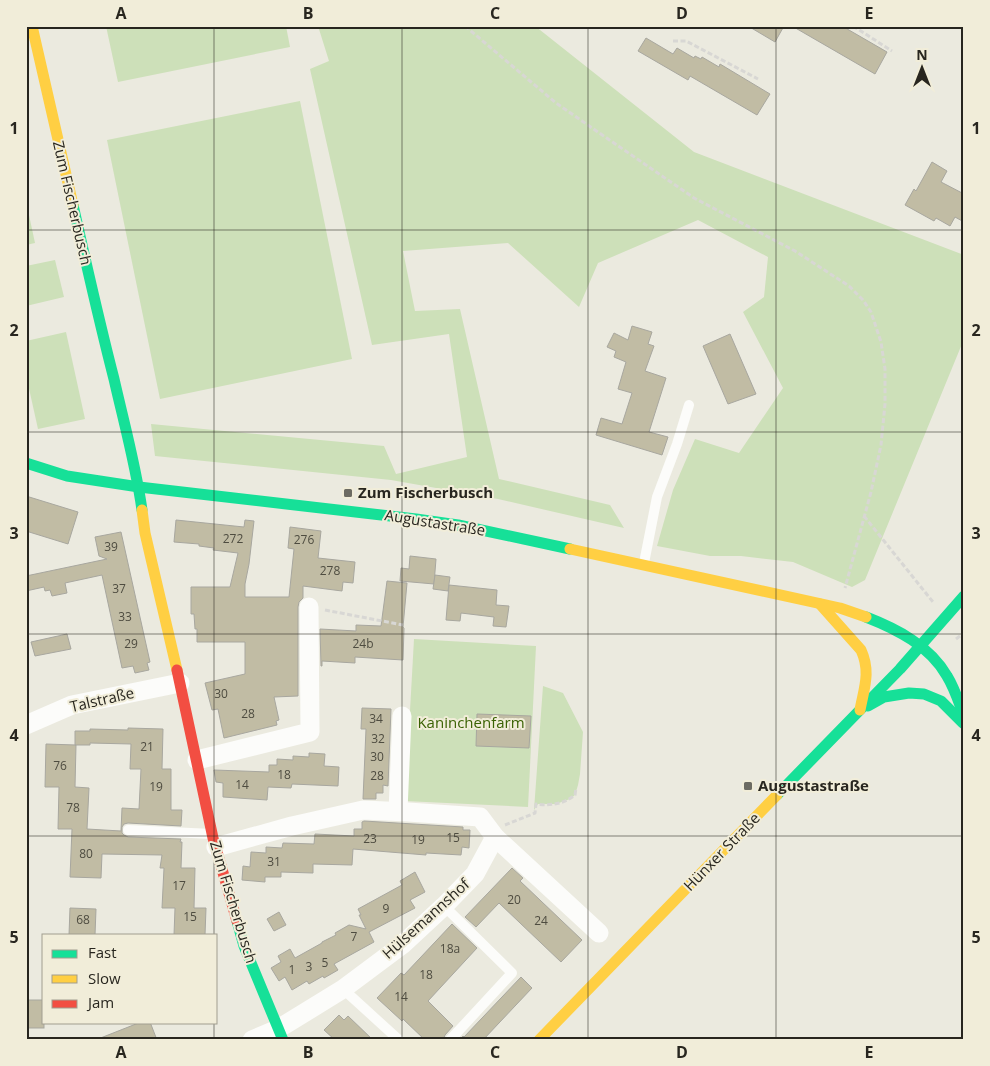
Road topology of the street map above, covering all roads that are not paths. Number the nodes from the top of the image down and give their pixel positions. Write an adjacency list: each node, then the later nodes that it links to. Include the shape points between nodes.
1 (32, 26): 4 (main road, Zum Fischerbusch)
2 (689, 405): 5 (lane, via 657,497)
3 (26, 463): 4 (main road, Augustastraße, via 67,476)
4 (139, 487): 5 (main road, Augustastraße, via 424,520); 10 (main road, Zum Fischerbusch, via 145,533)
5 (644, 564): 7 (main road, Augustastraße)
6 (964, 596): 9 (main road, Hünxer Straße)
7 (820, 604): 9 (main road, Augustastraße, via 868,618); 11 (main road, via 861,650 865,659)
8 (309, 607): 16 (street, via 310,732)
9 (921, 646): 11 (main road, Hünxer Straße); 13 (main road, Augustastraße, via 947,674)
10 (180, 683): 15 (street, Talstraße, via 72,705); 16 (main road, Zum Fischerbusch)
11 (860, 710): 14 (main road, via 884,697 924,694 942,701); 28 (main road, Hünxer Straße)
12 (402, 716): 17 (street)
13 (964, 716)
14 (964, 723)
15 (26, 725)
16 (197, 760): 20 (main road, Zum Fischerbusch)
17 (398, 811): 19 (street, via 480,817); 20 (street, via 362,810)
18 (128, 830): 20 (lane)
19 (493, 834): 21 (street, Hülsemannshof, via 475,874); 22 (street)
20 (214, 841): 24 (main road, Zum Fischerbusch, via 244,946)
21 (444, 906): 23 (street, Hülsemannshof, via 402,945); 27 (lane, via 512,973)
22 (599, 933)
23 (343, 989): 24 (street, Hülsemannshof); 26 (lane)
24 (281, 1034): 25 (street, Hülsemannshof)
25 (252, 1040)
26 (398, 1040)
27 (450, 1040)
28 (539, 1040)

